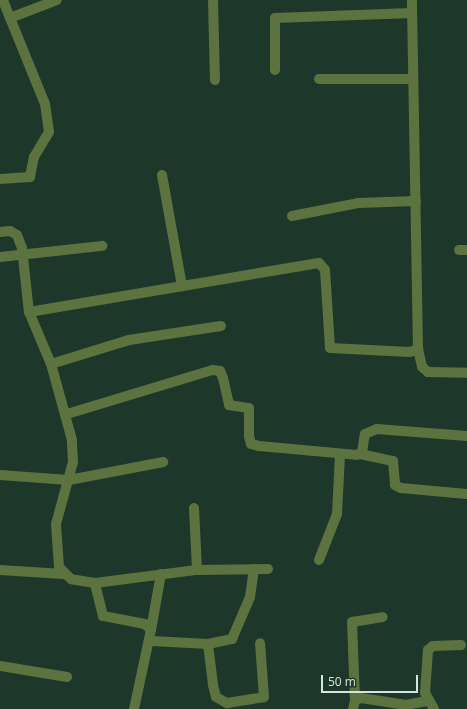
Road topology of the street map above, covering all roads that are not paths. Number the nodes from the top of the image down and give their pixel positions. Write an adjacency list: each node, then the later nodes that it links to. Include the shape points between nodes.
1 (3, 0): 6 (street)
2 (57, 0): 6 (street)
3 (214, 0): 10 (street)
4 (412, 0): 5 (street)
5 (412, 13): 7 (street, via 275,18); 9 (street)
6 (10, 18): 12 (street, via 45,104 50,132 34,157 30,177)
7 (275, 70)
8 (319, 79): 9 (street)
9 (412, 79): 13 (street)
10 (215, 80)
11 (162, 175): 19 (street)
12 (0, 179)
13 (416, 201): 14 (street, via 358,203); 22 (street)
14 (292, 216)
15 (0, 232): 17 (street, via 10,231 17,235)
16 (102, 246): 17 (street)
17 (23, 255): 18 (street); 20 (street)
18 (0, 257)
19 (182, 286): 20 (street); 22 (street, via 319,263 325,270 330,348 410,352)
20 (29, 312): 23 (street)
21 (221, 326): 23 (street, via 128,340)
22 (418, 349): 24 (street, via 422,367 428,372)
23 (51, 364): 25 (street)
24 (467, 373)
25 (67, 414): 27 (street, via 220,371 229,405 249,408 251,444); 31 (street, via 73,462)
26 (467, 433): 28 (street, via 377,429 366,434)
27 (340, 454): 28 (street); 34 (street, via 337,514)
28 (360, 454): 32 (street, via 393,461 395,485 401,488)
29 (163, 462): 31 (street)
30 (0, 474): 31 (street)
31 (69, 480): 39 (street, via 55,538)
32 (467, 494)
33 (194, 508): 38 (street)
34 (319, 560)
35 (254, 569): 36 (street); 38 (street); 45 (street, via 250,597 237,631 224,643)
36 (268, 569)
37 (0, 570): 39 (street)
38 (197, 570): 40 (street)
39 (63, 574): 41 (street)
40 (162, 574): 41 (street); 43 (street)
41 (95, 582): 43 (street, via 103,616 146,624)
42 (383, 617): 50 (street, via 352,622)
43 (151, 635): 45 (street); 51 (street)
44 (260, 643): 45 (street, via 264,698 227,703 216,697)
45 (208, 644)
46 (461, 645): 49 (street, via 433,646 428,650)
47 (0, 666): 48 (street)
48 (67, 677)
49 (426, 701): 50 (street, via 406,705); 52 (street)
50 (354, 704)
51 (134, 709)
52 (434, 709)

